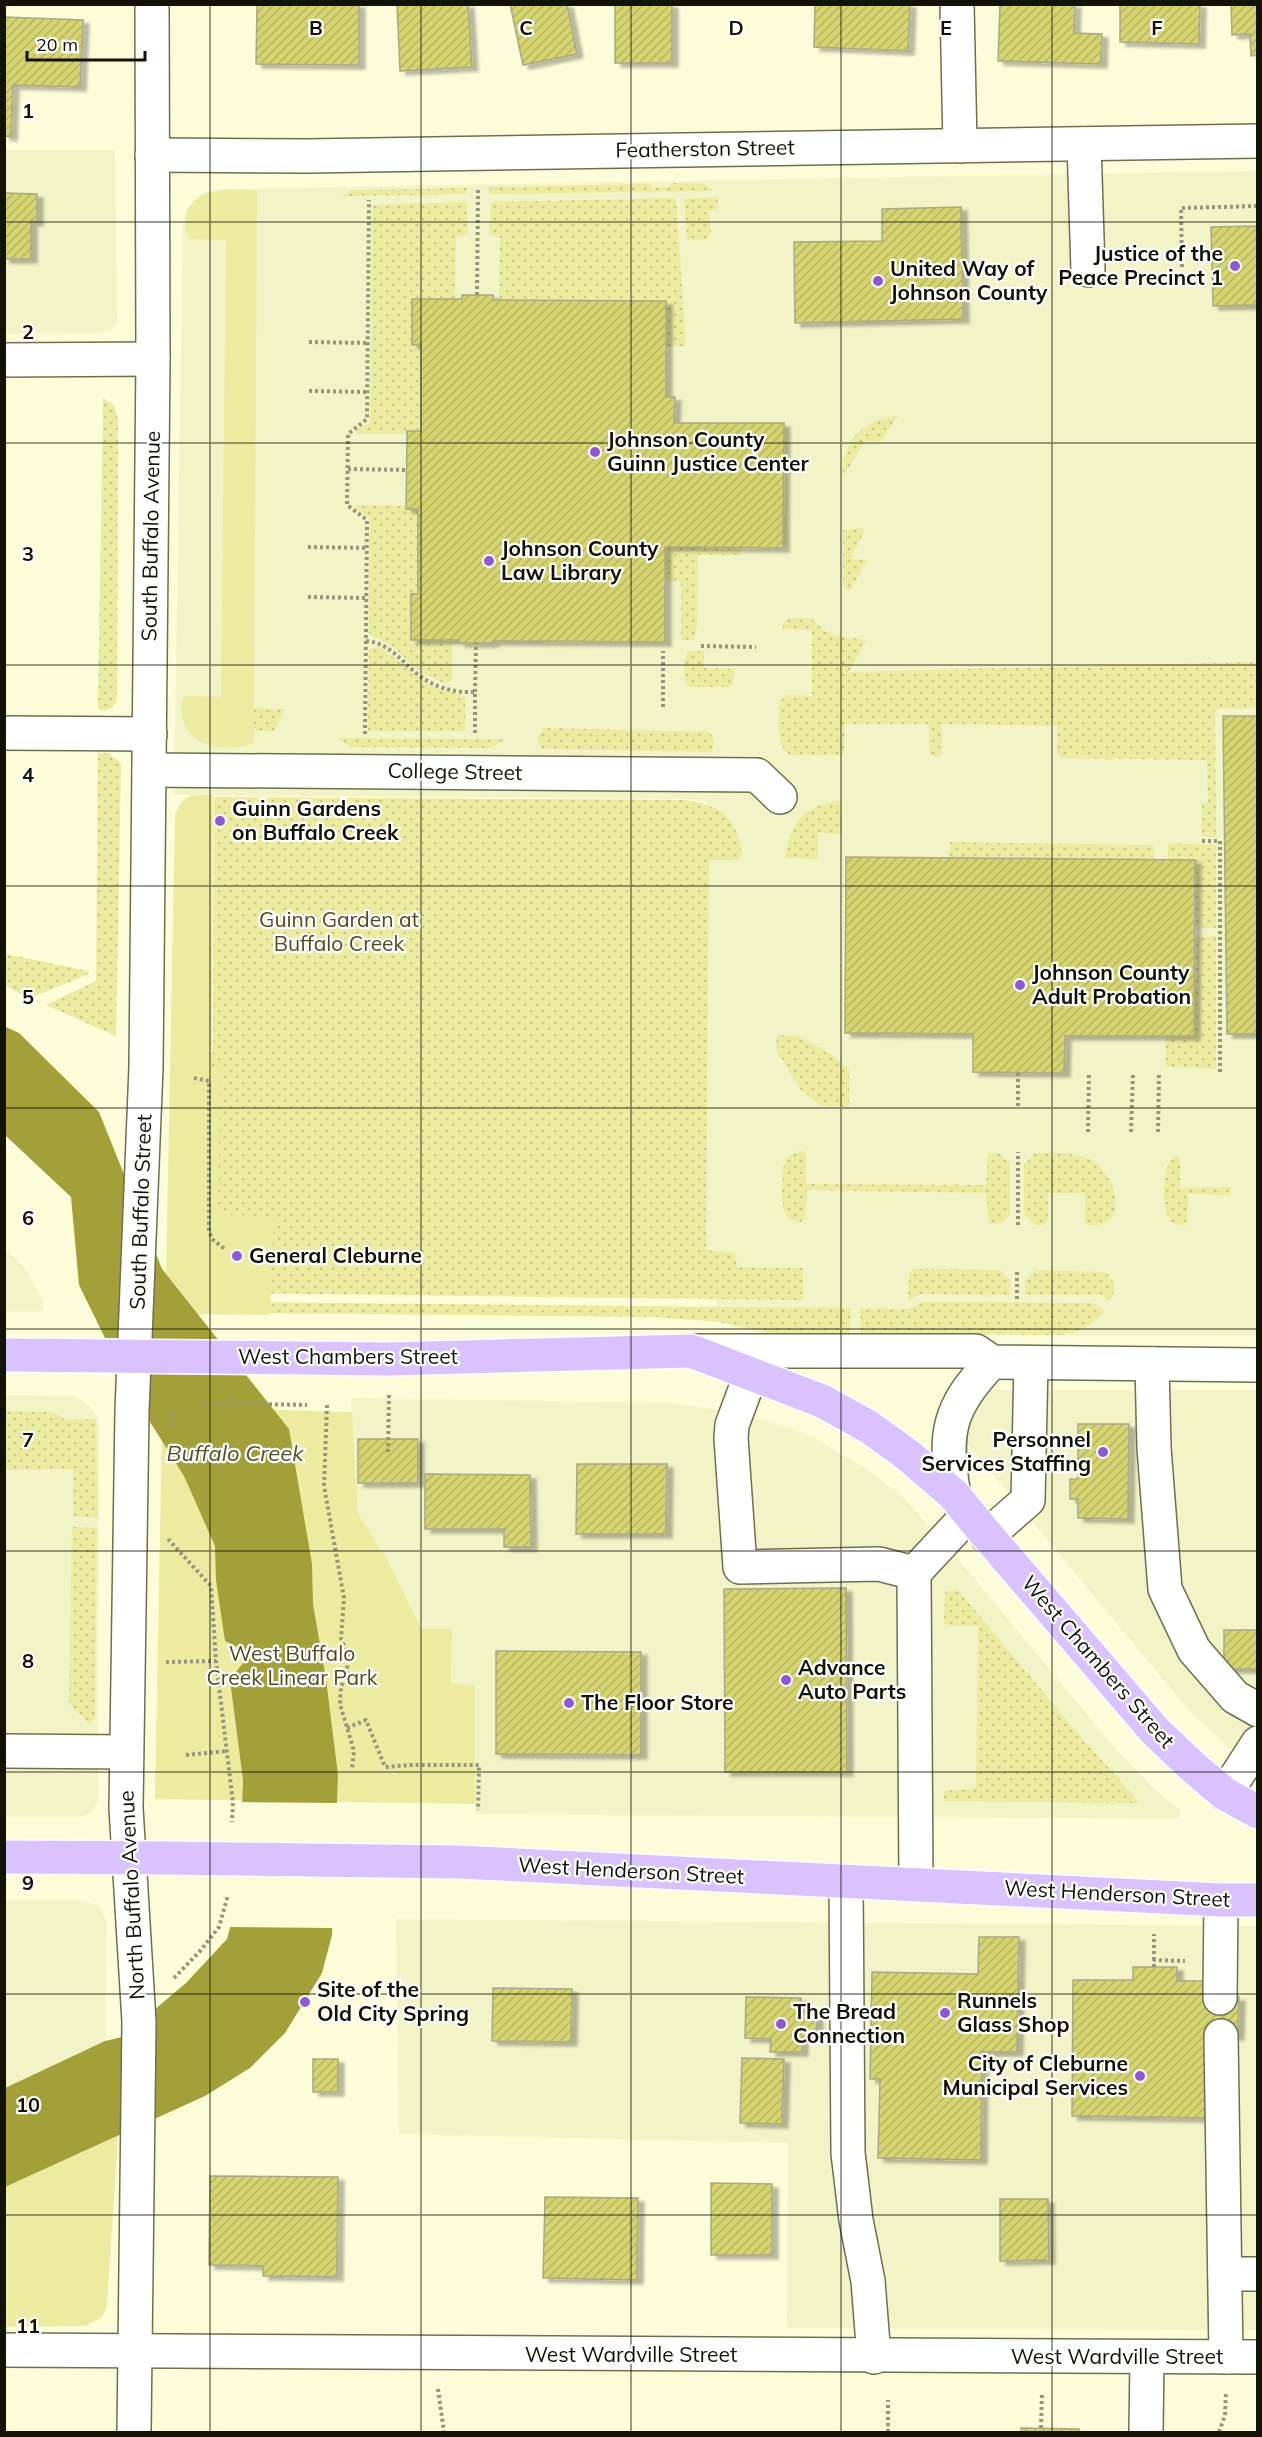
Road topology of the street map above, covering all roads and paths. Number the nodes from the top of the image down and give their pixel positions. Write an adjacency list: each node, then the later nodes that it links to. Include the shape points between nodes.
1 (152, 4): 7 (street, South Buffalo Avenue)
2 (957, 4): 5 (street)
3 (1257, 141): 4 (street, Featherston Street)
4 (1084, 144): 5 (street, Featherston Street); 11 (street)
5 (960, 146): 6 (street, Featherston Street)
6 (479, 153): 7 (street, Featherston Street); 12 (path)
7 (152, 155): 15 (street, South Buffalo Avenue)
8 (369, 200): 14 (path)
9 (1257, 206): 10 (path, via 1181,208)
10 (1182, 267)
11 (1088, 270)
12 (477, 295)
13 (309, 342): 14 (path)
14 (368, 343): 18 (path)
15 (153, 358): 16 (street); 33 (street, South Buffalo Avenue)
16 (4, 360)
17 (309, 391): 18 (path)
18 (367, 392): 19 (path, via 367,419 348,434)
19 (348, 469): 20 (path); 22 (path, via 347,505 367,520)
20 (407, 470)
21 (308, 547): 22 (path)
22 (367, 548): 24 (path)
23 (308, 597): 24 (path)
24 (366, 598): 25 (path)
25 (366, 641): 30 (path, via 387,646 420,676 443,688); 34 (path)
26 (476, 643): 30 (path)
27 (701, 646): 28 (path)
28 (756, 647)
29 (663, 651): 31 (path)
30 (475, 692): 35 (path)
31 (663, 707)
32 (4, 734): 33 (street)
33 (150, 734): 36 (street, South Buffalo Avenue)
34 (365, 734)
35 (475, 736)
36 (149, 770): 37 (street, College Street, via 757,775); 39 (street, South Buffalo Avenue)
37 (770, 787)
38 (1202, 841): 44 (path, via 1220,841)
39 (146, 1067): 57 (street, South Buffalo Street)
40 (1018, 1072): 46 (path)
41 (1089, 1072): 47 (path)
42 (1133, 1072): 48 (path)
43 (1159, 1072): 49 (path)
44 (1220, 1073)
45 (194, 1078): 52 (path, via 209,1081 209,1231 212,1239)
46 (1018, 1106)
47 (1089, 1132)
48 (1131, 1132)
49 (1158, 1132)
50 (1018, 1152): 51 (path)
51 (1017, 1226)
52 (226, 1250)
53 (1017, 1270): 54 (path)
54 (1017, 1299)
55 (691, 1351): 57 (main road, West Chambers Street, via 390,1359); 58 (street, West Chambers Street, via 976,1351); 62 (main road, West Chambers Street)
56 (4, 1355): 57 (main road, West Chambers Street)
57 (135, 1357): 71 (street, North Buffalo Avenue)
58 (992, 1362): 59 (street, West Chambers Street); 68 (street, via 970,1384 949,1433 948,1461)
59 (1031, 1363): 60 (street, West Chambers Street); 68 (street, via 1028,1500)
60 (1152, 1364): 61 (street, West Chambers Street); 72 (street, via 1165,1589 1194,1650 1235,1697)
61 (1257, 1365)
62 (751, 1374): 68 (main road, West Chambers Street, via 822,1401 869,1427 909,1456); 70 (street, via 731,1438 740,1567 879,1564)
63 (203, 1403): 64 (path)
64 (307, 1405)
65 (327, 1405): 73 (path, via 324,1486 344,1598 341,1639 348,1654 340,1704)
66 (389, 1411): 67 (path)
67 (388, 1452)
68 (970, 1515): 70 (street); 80 (main road, West Chambers Street, via 1155,1731)
69 (164, 1535): 71 (path, via 211,1586 216,1661)
70 (914, 1573): 86 (street)
71 (127, 1662): 77 (street, North Buffalo Avenue)
72 (1257, 1710)
73 (347, 1728): 79 (path, via 354,1751); 81 (path, via 366,1720 385,1767 479,1765)
74 (1257, 1743): 80 (street)
75 (4, 1751): 77 (street)
76 (226, 1751): 78 (path)
77 (126, 1752): 84 (street, North Buffalo Avenue)
78 (186, 1755)
79 (352, 1769)
80 (1225, 1794): 82 (main road, West Chambers Street)
81 (478, 1810)
82 (1257, 1812)
83 (4, 1857): 84 (main road, West Henderson Street)
84 (129, 1859): 85 (main road, West Henderson Street, bridge, via 458,1862); 98 (street, North Buffalo Avenue, via 139,2022)
85 (846, 1882): 86 (main road, West Henderson Street); 100 (street, via 848,2153 868,2281)
86 (916, 1884): 87 (main road, West Henderson Street)
87 (1221, 1900): 88 (main road, West Henderson Street); 93 (street)
88 (1257, 1900)
89 (1154, 1942): 90 (path)
90 (1154, 1960): 91 (path); 92 (path)
91 (1188, 1961)
92 (1154, 1967)
93 (1220, 1998)
94 (1221, 2036): 95 (street)
95 (1225, 2274): 96 (street); 102 (street)
96 (1257, 2274)
97 (4, 2350): 98 (street, West Wardville Street)
98 (135, 2352): 99 (street, West Wardville Street); 104 (street, North Buffalo Avenue)
99 (433, 2353): 100 (street, West Wardville Street); 105 (path)
100 (874, 2356): 101 (street, West Wardville Street)
101 (1147, 2357): 102 (street, West Wardville Street); 107 (street)
102 (1242, 2357)
103 (888, 2400): 106 (path)
104 (134, 2433)
105 (444, 2433)
106 (888, 2433)
107 (1146, 2433)

